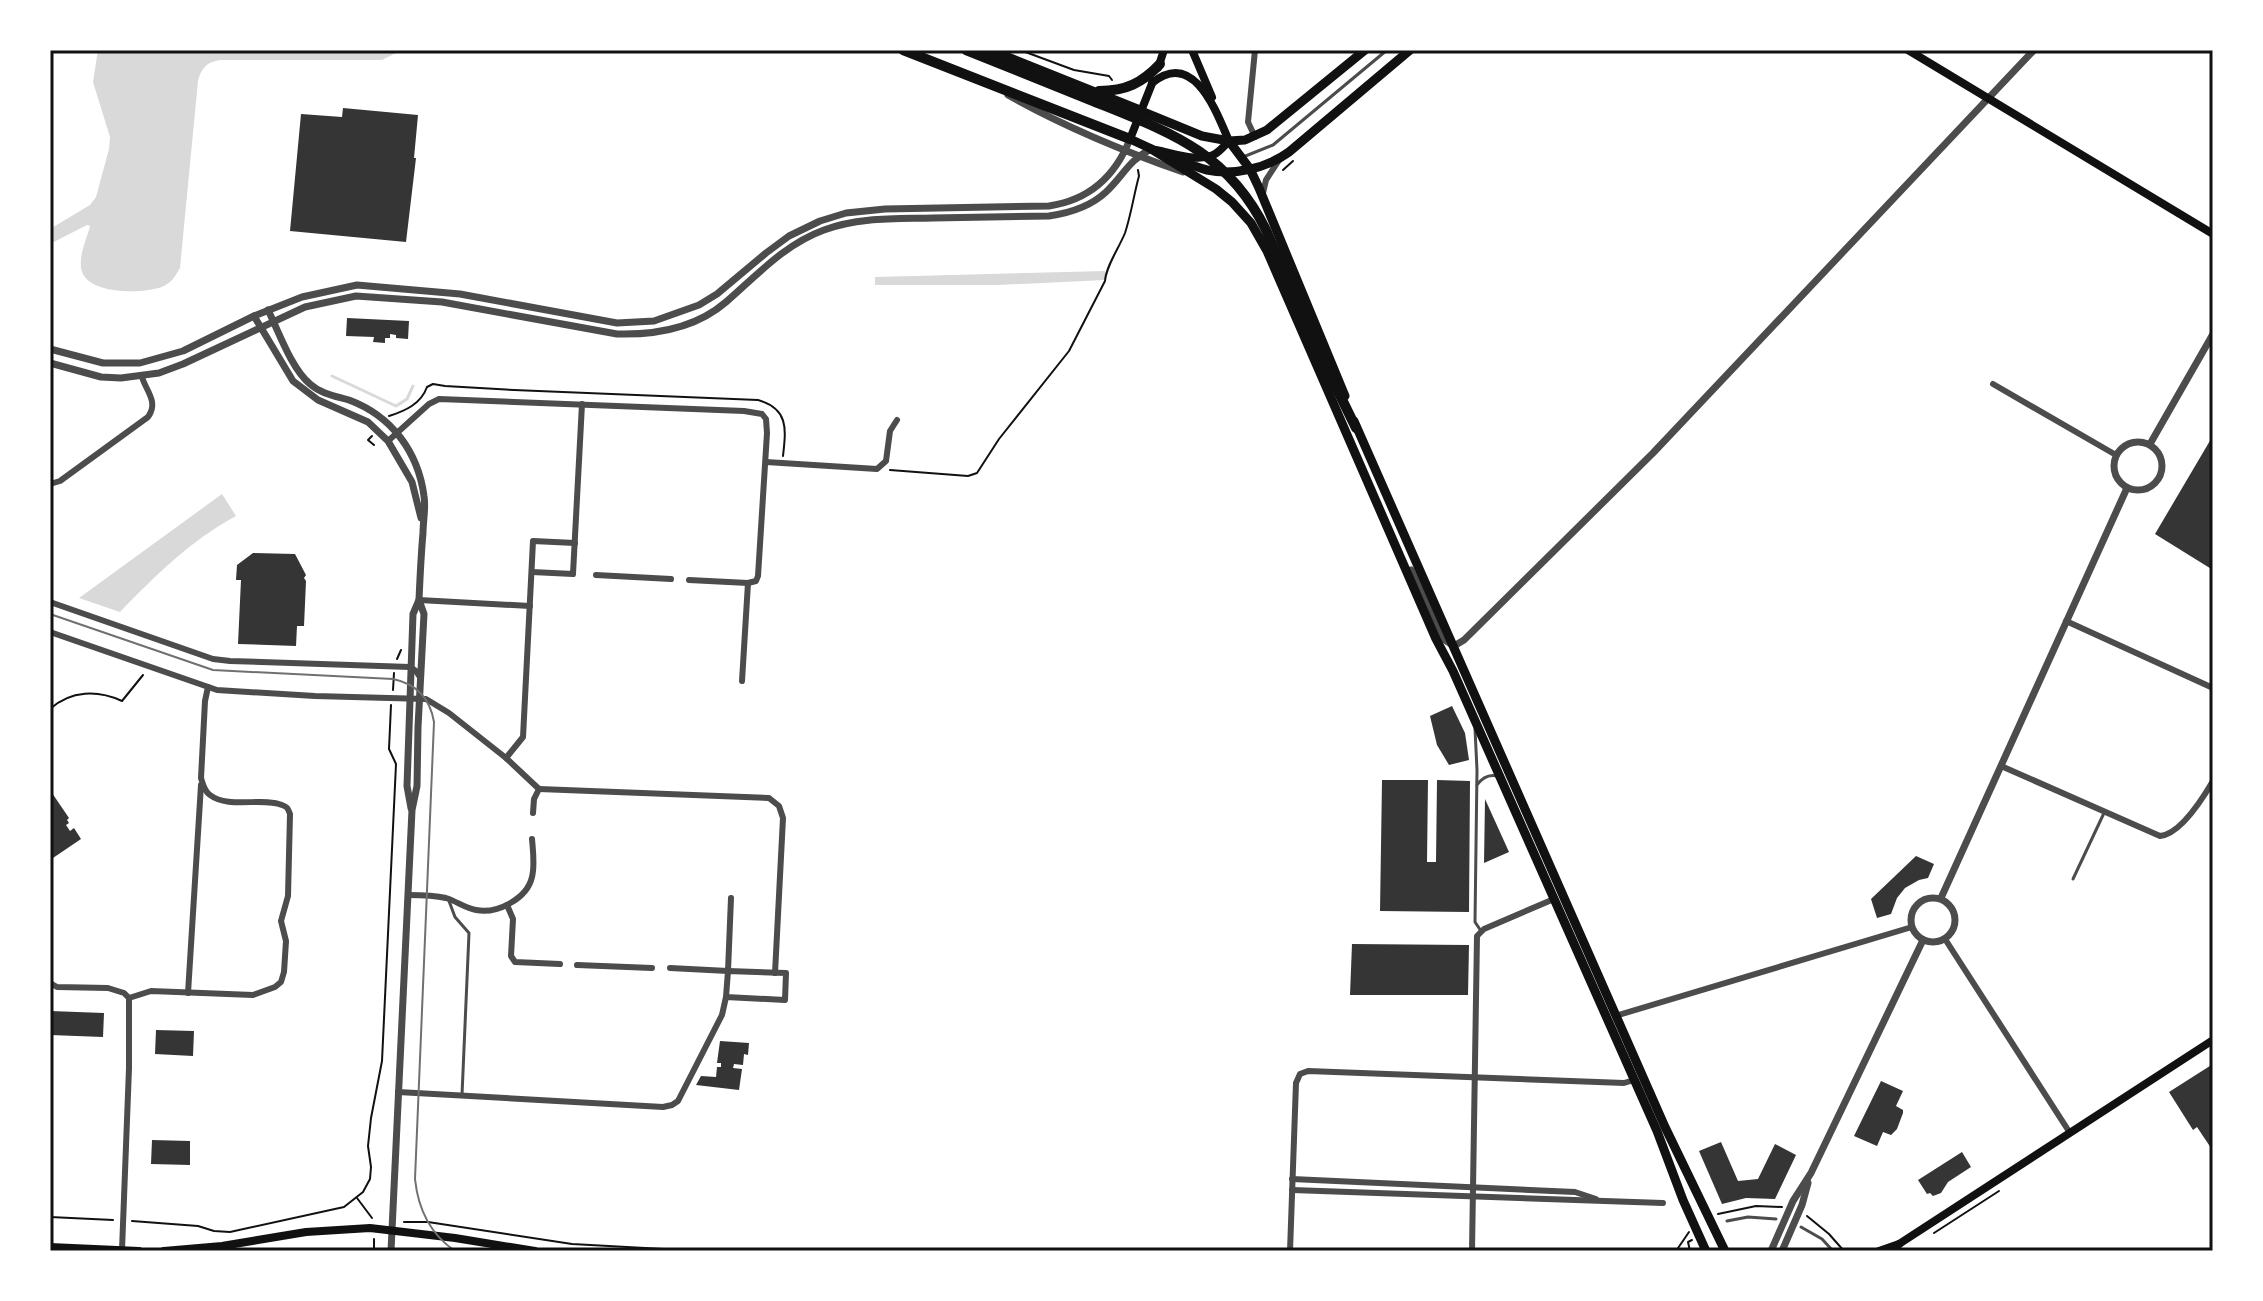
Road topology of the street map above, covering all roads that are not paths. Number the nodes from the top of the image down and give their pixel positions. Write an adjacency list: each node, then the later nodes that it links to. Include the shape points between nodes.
1 (903, 50): 20 (highway)
2 (966, 50): 11 (highway)
3 (1164, 50): 12 (main road)
4 (1192, 50): 16 (main road)
5 (1255, 50): 18 (street, via 1248,122)
6 (1365, 50): 18 (main road)
7 (1387, 50): 24 (lane, via 1273,145)
8 (1410, 50): 23 (main road)
9 (1908, 50): 15 (main road)
10 (2034, 50): 15 (street)
11 (991, 55): 14 (highway); 40 (highway, via 1164,130 1198,149 1233,179 1258,212)
12 (1160, 64): 13 (main road); 14 (highway, via 1131,87)
13 (1152, 83): 16 (main road, via 1169,74 1187,75); 17 (main road)
14 (1093, 91): 17 (highway)
15 (1987, 98): 28 (main road); 61 (street, via 1653,453)
16 (1215, 109): 19 (main road)
17 (1141, 111): 19 (main road); 20 (main road)
18 (1255, 137): 19 (main road)
19 (1229, 141): 21 (main road, via 1217,153 1197,158); 24 (main road)
20 (1128, 145): 21 (main road); 22 (street); 29 (street, via 1101,185 1065,204 863,210 820,221 777,244 699,305 654,321 617,323 460,294 357,285)
21 (1151, 149): 22 (street); 25 (main road, via 1212,171); 26 (main road)
22 (1138, 156): 26 (street); 31 (street, via 1100,197 1067,213 863,220 822,230 793,246 703,318 663,331 617,334 464,305 375,296 318,303)
23 (1282, 157): 25 (main road); 27 (street)
24 (1242, 158): 25 (main road)
25 (1250, 169): 27 (main road)
26 (1190, 174): 49 (main road, via 1242,212 1267,251)
27 (1262, 196): 40 (main road)
28 (2213, 234)
29 (268, 310): 30 (street); 31 (street)
30 (254, 316): 32 (street); 34 (street, via 183,351 140,363 103,363)
31 (273, 321): 32 (street); 41 (street, via 310,385 363,406)
32 (260, 328): 36 (street); 42 (street, via 305,392 360,417)
33 (2213, 334): 43 (street)
34 (50, 349)
35 (50, 363): 36 (street, via 101,377)
36 (142, 377): 46 (street, via 153,403 148,417)
37 (1993, 384): 44 (street)
38 (582, 404): 41 (street, via 439,399); 45 (street, via 756,412 767,426); 50 (street)
39 (897, 420): 45 (street, via 886,461 877,469)
40 (1356, 428): 61 (main road)
41 (399, 433): 42 (street); 48 (street, via 421,479)
42 (388, 441): 48 (street, via 412,482)
43 (2150, 444): 44 (street, via 2127,443); 47 (street, via 2163,464 2159,479 2148,488)
44 (2116, 455): 47 (street, via 2116,477)
45 (766, 462): 55 (street, via 758,576)
46 (50, 484)
47 (2127, 488): 59 (street)
48 (423, 528): 56 (street)
49 (1393, 540): 61 (street, via 1442,638); 62 (main road)
50 (575, 543): 51 (street, via 533,541); 51 (street, via 576,574)
51 (532, 572): 58 (street)
52 (596, 575): 53 (street)
53 (671, 579)
54 (689, 580): 55 (street)
55 (748, 583): 65 (street)
56 (419, 600): 58 (street); 63 (street, via 413,614); 64 (street, via 424,614)
57 (50, 602): 63 (street, via 213,659)
58 (530, 606): 71 (street, via 523,737)
59 (2066, 621): 67 (street); 72 (street)
60 (50, 632): 66 (street)
61 (1454, 646): 62 (street); 103 (main road)
62 (1450, 665): 70 (main road)
63 (410, 667): 64 (street); 68 (street)
64 (421, 679): 69 (street)
65 (742, 681)
66 (208, 687): 68 (street); 73 (street)
67 (2213, 688)
68 (409, 698): 69 (street); 78 (street, via 407,786)
69 (420, 698): 71 (street, via 442,707); 78 (street)
70 (1474, 719): 74 (main road); 76 (lane)
71 (506, 758): 77 (street)
72 (2001, 766): 79 (street); 85 (street)
73 (201, 778): 100 (street); 100 (street, via 215,798 287,808 288,896 281,921 286,939 284,972 275,987 253,995)
74 (1500, 778): 76 (lane, via 1491,775); 87 (main road)
75 (2213, 781): 79 (street, via 2169,835)
76 (1477, 785): 90 (lane, via 1475,922)
77 (539, 789): 80 (street); 98 (street, via 769,798 783,818)
78 (412, 810): 83 (street)
79 (2104, 812): 82 (lane)
80 (533, 813)
81 (532, 839): 88 (street, via 532,880)
82 (2073, 879)
83 (408, 895): 86 (street); 107 (street)
84 (731, 898): 97 (street)
85 (1941, 898): 89 (street, via 1919,902 1911,913); 91 (street, via 1955,916 1954,929)
86 (449, 899): 88 (street, via 478,910); 108 (lane, via 469,933)
87 (1554, 899): 90 (street); 106 (main road)
88 (507, 905): 93 (street, via 515,962)
89 (1912, 927): 92 (street); 103 (street)
90 (1481, 931): 105 (street, via 1476,946)
91 (1945, 939): 92 (street); 109 (street)
92 (1923, 940): 110 (street)
93 (560, 964)
94 (577, 965): 95 (street)
95 (652, 968)
96 (670, 968): 97 (street)
97 (728, 971): 98 (street); 101 (street)
98 (775, 973): 101 (street, via 786,973 785,1000)
99 (50, 983): 102 (street, via 108,988)
100 (188, 993): 102 (street, via 151,991)
101 (726, 997): 108 (street, via 722,1015 672,1105)
102 (129, 998): 123 (street)
103 (1615, 1016): 131 (main road)
104 (2213, 1040): 109 (main road)
105 (1475, 1077): 106 (street); 111 (street, via 1300,1074); 112 (street)
106 (1634, 1080): 130 (main road)
107 (398, 1092): 108 (street); 120 (street)
108 (462, 1095)
109 (2070, 1133): 122 (main road)
110 (1811, 1173): 132 (street); 133 (street)
111 (1292, 1179): 112 (street); 113 (street)
112 (1473, 1188): 114 (street); 115 (street, via 1575,1192)
113 (1292, 1190): 114 (street); 128 (street)
114 (1473, 1197): 115 (street); 129 (street)
115 (1600, 1201): 116 (street)
116 (1663, 1203)
117 (1776, 1219): 118 (lane)
118 (1727, 1221)
119 (1801, 1227): 134 (lane)
120 (392, 1230): 125 (main road, via 306,1232); 126 (street); 127 (main road)
121 (50, 1247): 123 (main road)
122 (1896, 1248): 135 (main road)
123 (122, 1250): 124 (main road)
124 (139, 1251)
125 (164, 1251)
126 (391, 1251)
127 (535, 1251)
128 (1290, 1251)
129 (1472, 1251)
130 (1706, 1251)
131 (1725, 1251)
132 (1771, 1251)
133 (1782, 1251)
134 (1833, 1251)
135 (1879, 1251)

